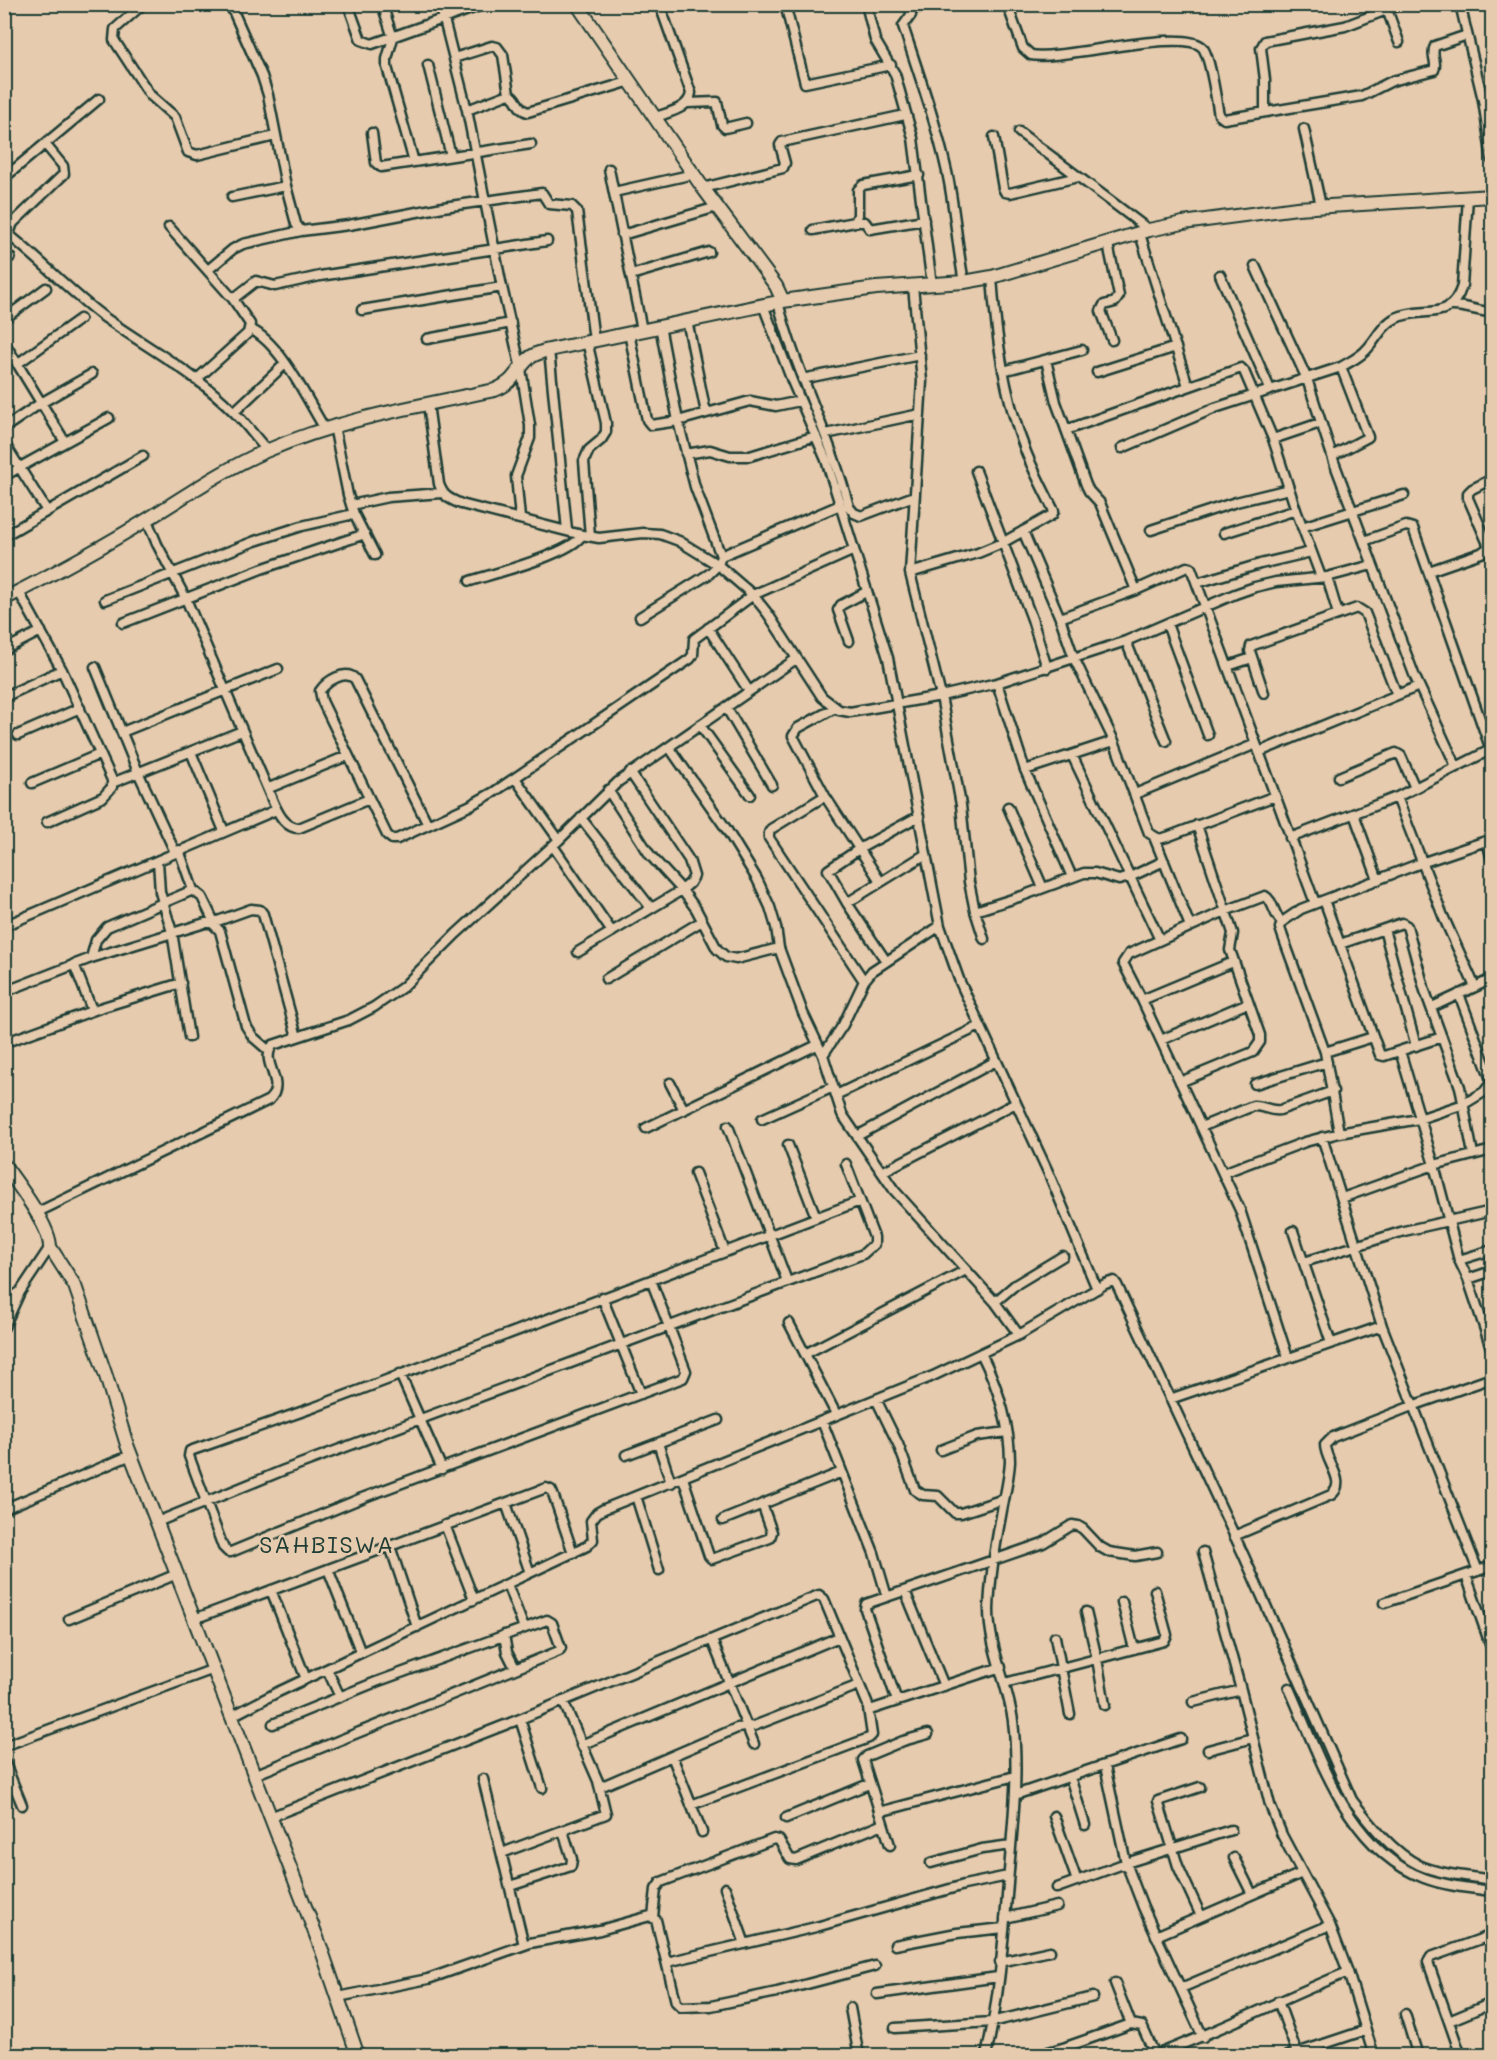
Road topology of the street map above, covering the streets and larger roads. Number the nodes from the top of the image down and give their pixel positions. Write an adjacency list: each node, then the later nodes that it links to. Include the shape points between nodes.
1 (143, 4): 36 (street, via 115,29 114,40 150,95 175,117 188,152 196,155)
2 (230, 4): 36 (street, via 262,76)
3 (348, 4): 19 (street, via 361,40 372,44)
4 (382, 4): 19 (street)
5 (440, 4): 17 (street)
6 (485, 4): 17 (street)
7 (577, 4): 24 (street)
8 (662, 4): 27 (street, via 691,93)
9 (785, 4): 23 (street, via 805,83)
10 (867, 4): 23 (street, via 874,40)
11 (927, 4): 15 (street)
12 (1007, 4): 29 (street, via 1023,48 1031,55 1155,42 1194,42 1204,50 1221,118)
13 (1402, 4): 16 (street)
14 (1460, 4): 18 (street)
15 (910, 7): 75 (street, via 911,15 903,26 946,170)
16 (1386, 7): 20 (street); 29 (street, via 1345,26 1265,41 1261,48)
17 (444, 19): 19 (street); 21 (street)
18 (1467, 35): 29 (street, via 1435,46 1436,68 1431,71 1392,81 1362,96); 42 (street)
19 (393, 38): 43 (street, via 387,67)
20 (1399, 42)
21 (454, 58): 25 (street, via 497,47 503,55); 28 (street)
22 (428, 65): 41 (street)
23 (891, 65): 30 (street)
24 (631, 81): 25 (street, via 528,112); 31 (street)
25 (509, 94): 28 (street)
26 (99, 99): 38 (street)
27 (688, 103): 31 (street); 32 (street, via 717,102 725,128)
28 (467, 110): 40 (street)
29 (1265, 111)
30 (905, 115): 46 (street); 50 (street, via 782,142 783,168)
31 (656, 117): 45 (street)
32 (746, 123)
33 (1304, 129): 56 (street)
34 (1019, 132): 47 (street)
35 (372, 133): 43 (street, via 378,166)
36 (275, 136): 49 (street)
37 (994, 137): 47 (street, via 1005,192)
38 (45, 144): 48 (street); 63 (street, via 63,166 64,174)
39 (531, 144): 40 (street)
40 (475, 152): 41 (street); 55 (street)
41 (451, 156): 43 (street)
42 (1492, 160)
43 (414, 162)
44 (609, 169): 51 (street)
45 (694, 174): 50 (street); 51 (street)
46 (919, 175): 58 (street); 59 (street, via 860,187)
47 (1078, 177): 64 (street)
48 (4, 178)
49 (286, 186): 53 (street); 62 (street)
50 (703, 188): 57 (street)
51 (614, 192): 65 (street)
52 (1492, 196): 54 (street)
53 (232, 197)
54 (1468, 197): 56 (street); 82 (street, via 1462,285)
55 (485, 201): 62 (street); 68 (street); 94 (street, via 539,193 549,204 574,208)
56 (1321, 206): 64 (street, via 1240,214)
57 (717, 207): 65 (street); 81 (street, via 776,286)
58 (924, 220): 59 (street, via 870,229 865,222); 76 (street)
59 (855, 222): 61 (street)
60 (169, 227): 71 (street)
61 (813, 230)
62 (300, 231): 71 (street, via 243,244)
63 (7, 232): 110 (street, via 75,294)
64 (1145, 232): 67 (street); 95 (street)
65 (622, 235): 72 (street)
66 (548, 241): 68 (street)
67 (1108, 244): 74 (street); 93 (street, via 1119,296 1101,311)
68 (495, 250): 78 (street); 80 (street, via 321,276 287,285 256,281)
69 (709, 252): 72 (street)
70 (1255, 266): 109 (street)
71 (208, 270): 80 (street)
72 (631, 275): 91 (street)
73 (1220, 275): 112 (street)
74 (992, 277): 75 (street); 105 (street)
75 (964, 282): 76 (street)
76 (932, 285): 77 (street)
77 (913, 286): 81 (street); 99 (street)
78 (502, 287): 83 (street); 88 (street)
79 (46, 288): 86 (street)
80 (232, 299): 90 (street)
81 (773, 303): 87 (street); 108 (street); 114 (street)
82 (1450, 306): 84 (street); 103 (street, via 1391,320 1367,349)
83 (362, 310)
84 (1492, 312)
85 (80, 318): 101 (street)
86 (4, 319)
87 (687, 320): 89 (street); 118 (street)
88 (511, 323): 92 (street); 104 (street)
89 (660, 326): 91 (street); 121 (street)
90 (250, 329): 102 (street, via 270,343); 110 (street)
91 (636, 331): 94 (street); 121 (street, via 647,420 651,424)
92 (427, 339)
93 (1112, 340)
94 (590, 341): 97 (street); 158 (street, via 606,432 584,461)
95 (1176, 347): 106 (street); 111 (street)
96 (6, 348): 101 (street)
97 (549, 350): 104 (street, via 527,359); 153 (street)
98 (1082, 350): 100 (street)
99 (920, 355): 108 (street); 119 (street)
100 (1046, 360): 105 (street); 125 (street)
101 (17, 364): 115 (street)
102 (285, 364): 117 (street); 124 (street)
103 (1341, 367): 109 (street); 135 (street, via 1368,437)
104 (521, 369): 116 (street, via 506,385 495,390); 149 (street, via 530,438 516,476)
105 (1003, 371): 154 (street, via 1026,452 1054,511)
106 (1097, 372)
107 (92, 374): 115 (street)
108 (802, 379): 126 (street)
109 (1307, 379): 112 (street); 122 (street)
110 (196, 380): 117 (street)
111 (1188, 386): 113 (street, via 1241,368); 125 (street)
112 (1270, 389): 113 (street)
113 (1254, 396): 128 (street); 131 (street, via 1192,417)
114 (800, 401): 118 (street, via 776,406 750,401); 127 (street)
115 (40, 403): 123 (street); 129 (street)
116 (428, 404): 124 (street, via 390,410); 141 (street)
117 (234, 412): 132 (street)
118 (706, 413): 121 (street)
119 (920, 414): 126 (street); 143 (street)
120 (109, 418): 129 (street)
121 (678, 421): 133 (street)
122 (1320, 423): 128 (street); 135 (street)
123 (4, 428)
124 (329, 428): 132 (street); 145 (street)
125 (1066, 430): 173 (street, via 1086,485 1100,503)
126 (826, 434): 143 (street, via 854,513 861,516)
127 (816, 436): 133 (street, via 750,456 710,450); 144 (street)
128 (1273, 439): 140 (street)
129 (65, 442): 136 (street)
130 (4, 443): 136 (street)
131 (1122, 448)
132 (267, 450): 150 (street, via 218,474)
133 (686, 454): 164 (street)
134 (143, 456): 147 (street)
135 (1332, 456): 148 (street)
136 (21, 467): 138 (street); 147 (street)
137 (975, 471): 160 (street)
138 (4, 476)
139 (1492, 479): 167 (street, via 1468,494 1488,548)
140 (1289, 489): 146 (street); 152 (street)
141 (442, 493): 145 (street, via 388,497); 149 (street, via 461,504)
142 (1404, 495): 148 (street)
143 (914, 496): 169 (street)
144 (840, 505): 161 (street); 164 (street)
145 (353, 510): 156 (street); 168 (street)
146 (1296, 510): 151 (street); 155 (street)
147 (47, 511): 157 (street)
148 (1352, 511): 151 (street); 159 (street)
149 (520, 518): 153 (street)
150 (147, 520): 168 (street); 175 (street)
151 (1302, 527): 162 (street)
152 (1151, 530)
153 (567, 531): 158 (street)
154 (1023, 531): 160 (street); 183 (street)
155 (1224, 533)
156 (364, 534): 163 (street); 178 (street, via 302,553)
157 (4, 536)
158 (586, 536): 166 (street, via 660,534 679,541); 171 (street, via 561,552)
159 (1364, 541): 165 (street); 167 (street, via 1410,526)
160 (1002, 543): 169 (street); 196 (street)
161 (854, 550): 174 (street); 176 (street)
162 (1311, 552): 170 (street); 172 (street)
163 (375, 555)
164 (721, 556): 166 (street)
165 (1372, 565): 170 (street); 200 (street)
166 (718, 566): 176 (street); 182 (street)
167 (1429, 570): 220 (street)
168 (172, 572): 178 (street); 179 (street)
169 (910, 573): 205 (street)
170 (1324, 577): 180 (street, via 1255,587); 181 (street)
171 (470, 581)
172 (1197, 583): 173 (street, via 1190,567); 180 (street)
173 (1136, 590): 183 (street)
174 (866, 591): 188 (street, via 838,610); 207 (street)
175 (19, 592): 177 (street); 187 (street)
176 (753, 596): 186 (street); 193 (street)
177 (4, 599)
178 (186, 599): 184 (street); 201 (street)
179 (105, 600)
180 (1206, 607): 185 (street); 194 (street)
181 (1338, 614): 192 (street, via 1254,644); 204 (street, via 1357,608 1365,613)
182 (640, 617)
183 (1060, 618): 191 (street)
184 (123, 623)
185 (1167, 624): 189 (street); 215 (street)
186 (708, 628): 202 (street); 230 (street, via 694,639 690,659)
187 (40, 631): 190 (street); 198 (street)
188 (849, 641)
189 (1126, 641): 191 (street); 217 (street)
190 (4, 650)
191 (1074, 658): 196 (street); 216 (street)
192 (1252, 658): 194 (street); 203 (street)
193 (796, 659): 202 (street); 210 (street, via 822,697)
194 (1228, 666): 219 (street)
195 (95, 667): 212 (street)
196 (1047, 668): 199 (street)
197 (278, 669): 201 (street)
198 (62, 670): 206 (street); 209 (street)
199 (997, 683): 205 (street); 226 (street)
200 (1419, 686): 204 (street); 225 (street)
201 (225, 691): 212 (street); 213 (street)
202 (749, 691): 208 (street)
203 (1264, 693)
204 (1397, 695): 219 (street)
205 (941, 696): 207 (street); 275 (street)
206 (4, 697)
207 (901, 703): 210 (street, via 850,712); 246 (street)
208 (726, 706): 211 (street); 233 (street)
209 (80, 708): 214 (street); 222 (street)
210 (835, 708): 239 (street, via 798,728 793,736)
211 (700, 725): 218 (street); 238 (street)
212 (122, 732): 227 (street)
213 (242, 732): 221 (street); 234 (street)
214 (18, 735)
215 (1208, 735)
216 (1114, 741): 223 (street); 237 (street)
217 (1166, 741)
218 (669, 747): 228 (street); 288 (street, via 757,879 770,907)
219 (1257, 748): 237 (street); 240 (street)
220 (1492, 749): 225 (street)
221 (190, 752): 227 (street); 251 (street)
222 (99, 754): 231 (street); 232 (street)
223 (1072, 755): 226 (street); 264 (street)
224 (347, 756): 234 (street); 242 (street); 249 (street, via 320,691 348,674 355,679)
225 (1456, 766): 235 (street)
226 (1025, 770): 263 (street)
227 (138, 772): 232 (street); 257 (street)
228 (630, 772): 236 (street); 269 (street, via 689,860 694,876)
229 (1339, 777): 235 (street, via 1396,753)
230 (515, 778): 249 (street); 255 (street)
231 (32, 783)
232 (112, 783): 248 (street, via 103,797)
233 (772, 785)
234 (268, 788): 244 (street)
235 (1415, 788): 241 (street)
236 (608, 790): 247 (street); 269 (street, via 650,855)
237 (1135, 794): 252 (street)
238 (750, 795)
239 (825, 796): 256 (street); 296 (street, via 771,829 769,838)
240 (1275, 796): 250 (street); 253 (street)
241 (1397, 797): 245 (street); 262 (street)
242 (369, 799): 244 (street, via 299,828 289,825); 249 (street, via 392,839)
243 (1008, 807): 267 (street)
244 (276, 810): 251 (street)
245 (1354, 814): 253 (street); 265 (street)
246 (919, 816): 256 (street); 258 (street)
247 (581, 818): 255 (street); 273 (street)
248 (47, 822)
249 (428, 825)
250 (1197, 825): 252 (street, via 1160,839); 274 (street)
251 (224, 831): 257 (street)
252 (1154, 837): 261 (street)
253 (1290, 838): 270 (street)
254 (1490, 840): 259 (street); 262 (street)
255 (556, 843): 284 (street); 307 (street, via 403,987 349,1020)
256 (859, 849): 266 (street); 271 (street, via 828,870)
257 (177, 851): 260 (street); 268 (street)
258 (926, 854): 266 (street); 280 (street)
259 (1492, 860)
260 (158, 861): 272 (street); 279 (street)
261 (1164, 861): 264 (street); 281 (street)
262 (1421, 863): 265 (street); 298 (street)
263 (1072, 877): 264 (street, via 1084,873 1119,880); 267 (street)
264 (1130, 877): 286 (street)
265 (1378, 880): 270 (street)
266 (880, 881): 271 (street)
267 (1043, 888): 275 (street)
268 (193, 890): 272 (street); 278 (street, via 202,897)
269 (682, 890): 273 (street); 276 (street)
270 (1320, 901): 277 (street); 287 (street)
271 (847, 903): 291 (street)
272 (163, 905): 283 (street); 290 (street, via 107,927 96,940)
273 (651, 908): 284 (street)
274 (1225, 910): 277 (street, via 1265,896); 281 (street); 292 (street, via 1233,933)
275 (975, 911): 285 (street)
276 (702, 921): 288 (street, via 717,950 726,957 736,960); 294 (street)
277 (1282, 922): 316 (street, via 1280,928)
278 (213, 923): 283 (street); 307 (street, via 251,909 263,914); 314 (street, via 220,931 246,1026)
279 (4, 926)
280 (940, 926): 291 (street); 305 (street)
281 (1190, 926): 286 (street)
282 (1384, 929): 287 (street); 303 (street, via 1402,923 1407,926); 313 (street)
283 (172, 932): 290 (street); 297 (street)
284 (612, 932): 289 (street)
285 (984, 939)
286 (1160, 940): 301 (street, via 1128,954 1123,963)
287 (1340, 944): 308 (street)
288 (779, 948): 312 (street)
289 (578, 952)
290 (91, 958): 293 (street)
291 (886, 961): 296 (street)
292 (1233, 962): 301 (street); 302 (street)
293 (74, 964): 299 (street); 304 (street)
294 (606, 979)
295 (1492, 979): 298 (street)
296 (864, 981): 317 (street)
297 (181, 983): 304 (street); 306 (street)
298 (1475, 987): 300 (street)
299 (4, 992)
300 (1459, 994): 303 (street); 323 (street, via 1492,1082)
301 (1142, 1000): 311 (street)
302 (1248, 1003): 311 (street); 320 (street, via 1260,1035 1258,1048)
303 (1432, 1007): 309 (street)
304 (92, 1010): 310 (street)
305 (980, 1026): 318 (street); 324 (street)
306 (189, 1037)
307 (297, 1037): 314 (street, via 280,1041)
308 (1373, 1037): 315 (street, via 1380,1055); 316 (street)
309 (1442, 1037): 313 (street); 327 (street)
310 (12, 1040)
311 (1161, 1040): 320 (street)
312 (817, 1045): 317 (street); 328 (street)
313 (1416, 1046): 315 (street)
314 (268, 1050): 349 (street, via 276,1082 269,1100)
315 (1400, 1051): 330 (street)
316 (1325, 1052): 319 (street)
317 (823, 1055): 324 (street)
318 (996, 1061): 326 (street); 335 (street)
319 (1327, 1062): 322 (street); 325 (street)
320 (1180, 1082): 332 (street)
321 (670, 1083): 328 (street)
322 (1255, 1084)
323 (1488, 1090): 327 (street)
324 (834, 1091): 329 (street); 335 (street, via 842,1114)
325 (1333, 1091): 332 (street, via 1280,1110 1253,1106); 334 (street)
326 (1016, 1103): 343 (street); 366 (street)
327 (1464, 1104): 330 (street); 339 (street)
328 (684, 1110): 333 (street)
329 (762, 1119)
330 (1419, 1119): 334 (street); 342 (street)
331 (728, 1126): 353 (street)
332 (1201, 1127): 345 (street)
333 (646, 1128)
334 (1339, 1133): 336 (street)
335 (857, 1136): 343 (street)
336 (1322, 1137): 345 (street); 346 (street)
337 (788, 1145): 350 (street)
338 (1492, 1150): 339 (street)
339 (1473, 1154): 342 (street)
340 (4, 1164): 349 (street)
341 (846, 1164): 347 (street)
342 (1434, 1165): 346 (street); 351 (street)
343 (882, 1172): 361 (street)
344 (695, 1173): 357 (street)
345 (1223, 1173): 382 (street, via 1243,1219)
346 (1342, 1198): 354 (street)
347 (860, 1201): 350 (street); 365 (street, via 874,1237 869,1250)
348 (1492, 1211): 351 (street)
349 (36, 1213): 355 (street)
350 (816, 1217): 353 (street)
351 (1448, 1220): 354 (street); 359 (street)
352 (1293, 1231): 360 (street)
353 (770, 1235): 357 (street); 365 (street)
354 (1357, 1245): 360 (street); 374 (street)
355 (50, 1247): 367 (street); 396 (street, via 75,1286)
356 (1492, 1250): 359 (street)
357 (725, 1252): 364 (street)
358 (1063, 1256): 370 (street)
359 (1459, 1260): 363 (street)
360 (1304, 1262): 378 (street)
361 (966, 1270): 370 (street); 381 (street)
362 (1492, 1271): 363 (street)
363 (1468, 1279): 372 (street)
364 (651, 1280): 368 (street); 373 (street)
365 (787, 1281): 373 (street)
366 (1104, 1285): 376 (street); 387 (street, via 1114,1281 1118,1285)
367 (20, 1292): 369 (street); 375 (street)
368 (602, 1297): 377 (street); 383 (street)
369 (4, 1302)
370 (995, 1302): 376 (street)
371 (789, 1323): 381 (street)
372 (1488, 1323): 379 (street)
373 (669, 1325): 377 (street); 385 (street, via 686,1375)
374 (1382, 1326): 378 (street); 388 (street)
375 (4, 1327)
376 (1019, 1335): 380 (street)
377 (621, 1343): 385 (street); 390 (street)
378 (1331, 1343): 382 (street)
379 (1492, 1351)
380 (981, 1353): 386 (street); 393 (street, via 1001,1400)
381 (805, 1354): 389 (street)
382 (1288, 1358): 387 (street)
383 (400, 1374): 390 (street); 404 (street, via 190,1451)
384 (1492, 1378): 388 (street)
385 (641, 1394): 398 (street)
386 (876, 1399): 389 (street); 403 (street, via 915,1490 938,1496 955,1514)
387 (1170, 1399): 411 (street)
388 (1412, 1406): 411 (street, via 1328,1440 1325,1450 1338,1481 1331,1495); 420 (street)
389 (836, 1414): 392 (street)
390 (419, 1419): 398 (street); 404 (street)
391 (718, 1420): 394 (street)
392 (822, 1420): 399 (street); 400 (street)
393 (1007, 1432): 395 (street, via 977,1436); 403 (street, via 1010,1461)
394 (658, 1443): 397 (street); 401 (street)
395 (941, 1450)
396 (131, 1455): 407 (street); 409 (street)
397 (626, 1455)
398 (442, 1469): 404 (street, via 231,1552 223,1547)
399 (842, 1472): 406 (street); 428 (street)
400 (684, 1478): 401 (street); 406 (street, via 712,1559 770,1538 772,1532)
401 (671, 1483): 402 (street)
402 (636, 1496): 415 (street, via 597,1513 591,1521 590,1545); 419 (street)
403 (1004, 1499): 416 (street)
404 (207, 1501): 409 (street)
405 (506, 1503): 410 (street); 415 (street, via 549,1488); 421 (street)
406 (762, 1504): 408 (street)
407 (4, 1509)
408 (723, 1521)
409 (157, 1522): 422 (street)
410 (445, 1525): 412 (street); 429 (street)
411 (1234, 1536): 507 (street, via 1352,1800 1396,1849 1419,1865)
412 (390, 1546): 418 (street); 435 (street)
413 (1157, 1552): 416 (street, via 1135,1556 1109,1552 1083,1529 1072,1525 1051,1540)
414 (1203, 1552): 456 (street)
415 (573, 1553): 421 (street)
416 (993, 1562): 426 (street); 445 (street, via 990,1620)
417 (1492, 1566): 420 (street)
418 (328, 1569): 425 (street); 443 (street)
419 (659, 1570)
420 (1478, 1571): 423 (street)
421 (530, 1573): 424 (street)
422 (177, 1574): 433 (street); 434 (street)
423 (1466, 1575): 431 (street); 442 (street)
424 (507, 1584): 429 (street); 436 (street)
425 (271, 1590): 434 (street); 450 (street)
426 (905, 1591): 428 (street); 454 (street)
427 (1155, 1591): 441 (street, via 1167,1638)
428 (887, 1597): 459 (street, via 864,1607)
429 (474, 1600): 435 (street)
430 (1122, 1602): 441 (street)
431 (1384, 1603)
432 (1086, 1612): 444 (street)
433 (69, 1619)
434 (194, 1619): 448 (street)
435 (417, 1627): 443 (street)
436 (524, 1628): 437 (street); 446 (street, via 549,1620 561,1648)
437 (504, 1635): 446 (street); 457 (street)
438 (839, 1637): 440 (street, via 819,1595); 451 (street); 453 (street)
439 (1055, 1637): 447 (street)
440 (712, 1640): 451 (street); 458 (street)
441 (1134, 1649): 444 (street)
442 (1492, 1650)
443 (361, 1653): 449 (street)
444 (1097, 1659): 447 (street); 461 (street)
445 (1001, 1667): 452 (street); 454 (street)
446 (515, 1668): 478 (street)
447 (1062, 1668): 452 (street); 463 (street)
448 (214, 1669): 464 (street); 472 (street)
449 (327, 1669): 450 (street); 457 (street)
450 (306, 1679): 464 (street)
451 (730, 1683): 467 (street); 473 (street)
452 (1005, 1683): 479 (street, via 1013,1720)
453 (859, 1685): 462 (street); 467 (street)
454 (944, 1686): 459 (street)
455 (1288, 1688): 512 (street, via 1347,1811 1381,1853 1426,1879)
456 (1241, 1689): 460 (street); 469 (street)
457 (340, 1696): 466 (street)
458 (563, 1701): 465 (street); 473 (street)
459 (897, 1701): 462 (street)
460 (1193, 1702)
461 (1105, 1705)
462 (868, 1708): 487 (street, via 872,1735 869,1738)
463 (1070, 1714)
464 (232, 1716): 478 (street)
465 (520, 1719): 485 (street); 491 (street)
466 (273, 1724)
467 (747, 1727): 471 (street); 475 (street)
468 (928, 1734): 482 (street, via 864,1757)
469 (1253, 1738): 474 (street); 505 (street, via 1270,1805)
470 (1180, 1739): 477 (street)
471 (754, 1744)
472 (4, 1746)
473 (581, 1746): 483 (street)
474 (1208, 1750)
475 (672, 1756): 483 (street); 487 (street)
476 (4, 1761): 488 (street)
477 (1105, 1766): 480 (street); 504 (street)
478 (254, 1775): 491 (street)
479 (1015, 1776): 486 (street); 489 (street)
480 (1070, 1777): 486 (street); 494 (street)
481 (483, 1779): 501 (street)
482 (869, 1784): 489 (street); 492 (street)
483 (600, 1787): 496 (street, via 606,1814)
484 (1200, 1787): 500 (street, via 1158,1801)
485 (542, 1788)
486 (1015, 1795): 499 (street)
487 (691, 1804): 497 (street)
488 (22, 1805)
489 (879, 1812): 493 (street)
490 (1054, 1816): 508 (street)
491 (270, 1817): 535 (street)
492 (786, 1818)
493 (883, 1824): 498 (street); 516 (street, via 796,1860 790,1859 779,1840 774,1839 661,1882 656,1889)
494 (1085, 1825)
495 (1231, 1830): 500 (street)
496 (563, 1831): 501 (street); 509 (street, via 571,1866)
497 (702, 1832)
498 (890, 1845)
499 (1011, 1845): 503 (street); 506 (street)
500 (1173, 1848): 504 (street); 515 (street)
501 (502, 1853): 509 (street)
502 (1234, 1858): 513 (street)
503 (931, 1863)
504 (1126, 1863): 508 (street); 521 (street)
505 (1302, 1872): 513 (street); 518 (street)
506 (1008, 1876): 517 (street); 522 (street)
507 (1492, 1880)
508 (1077, 1881): 511 (street)
509 (510, 1886): 524 (street)
510 (725, 1888): 522 (street)
511 (1058, 1888)
512 (1492, 1891)
513 (1252, 1894): 515 (street)
514 (1057, 1906): 517 (street)
515 (1201, 1916): 521 (street)
516 (653, 1917): 524 (street); 526 (street)
517 (1005, 1918): 519 (street)
518 (1330, 1925): 529 (street); 532 (street)
519 (1004, 1928): 523 (street); 527 (street)
520 (1492, 1935): 540 (street, via 1428,1959)
521 (1156, 1936): 532 (street)
522 (745, 1944): 526 (street)
523 (895, 1945)
524 (524, 1946): 535 (street, via 428,1979)
525 (1050, 1951): 527 (street)
526 (667, 1962): 528 (street, via 676,2002 686,2008 777,1992)
527 (1000, 1962): 530 (street)
528 (875, 1966)
529 (1348, 1972): 536 (street); 544 (street)
530 (998, 1977): 533 (street); 541 (street)
531 (1115, 1983): 542 (street)
532 (1181, 1988): 545 (street)
533 (877, 1994)
534 (1093, 1996): 541 (street)
535 (338, 1997): 547 (street)
536 (1278, 2001): 545 (street); 546 (street)
537 (1492, 2003): 540 (street)
538 (850, 2008): 548 (street)
539 (1405, 2014): 553 (street)
540 (1449, 2021): 554 (street)
541 (992, 2022): 543 (street); 549 (street)
542 (1131, 2024): 550 (street); 551 (street, via 1142,2026)
543 (895, 2028)
544 (1366, 2030): 546 (street); 552 (street)
545 (1203, 2037): 551 (street)
546 (1294, 2054)
547 (358, 2055)
548 (859, 2055)
549 (986, 2055)
550 (1034, 2055)
551 (1154, 2055)
552 (1374, 2055)
553 (1418, 2055)
554 (1461, 2055)

